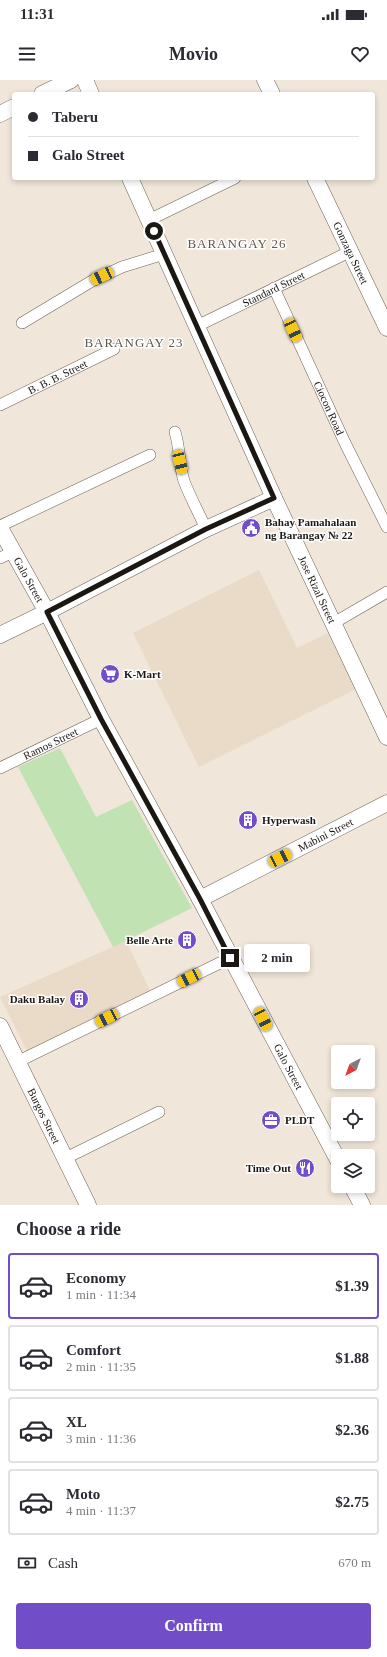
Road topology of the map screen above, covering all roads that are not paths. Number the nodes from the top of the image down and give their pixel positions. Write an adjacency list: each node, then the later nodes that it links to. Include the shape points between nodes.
1 (71, 80): 4 (street)
2 (85, 80): 5 (street)
3 (265, 80): 6 (street)
4 (46, 92)
5 (90, 92)
6 (271, 92)
7 (12, 108): 8 (street)
8 (0, 114)
9 (131, 180): 12 (street, Jose Rizal Street)
10 (231, 180): 12 (street)
11 (316, 180): 13 (street, Gonzaga Street)
12 (150, 220): 14 (street, Jose Rizal Street)
13 (350, 252): 15 (street, Standard Street); 18 (street, Gonzaga Street)
14 (164, 254): 16 (street, via 122,267 92,281); 17 (street, Jose Rizal Street)
15 (274, 288): 17 (street, Standard Street); 25 (street, Ciocon Road, via 345,443)
16 (22, 322)
17 (197, 326): 23 (street, Jose Rizal Street)
18 (387, 328)
19 (114, 349): 20 (street, B. B. B. Street)
20 (0, 405)
21 (176, 432): 26 (street, via 185,481)
22 (150, 454): 24 (street)
23 (274, 498): 26 (street); 30 (street, Jose Rizal Street)
24 (0, 527): 27 (street, Galo Street)
25 (387, 527)
26 (206, 529): 29 (street)
27 (6, 555): 29 (street, Galo Street)
28 (387, 592): 30 (street)
29 (47, 612): 31 (street); 32 (street, Galo Street)
30 (332, 624): 33 (street, Jose Rizal Street)
31 (0, 635)
32 (101, 719): 34 (street, Ramos Street); 36 (street, Galo Street)
33 (387, 737)
34 (0, 768)
35 (387, 803): 36 (street, Mabini Street)
36 (200, 899): 37 (street, Galo Street)
37 (230, 958): 39 (street); 41 (street, Galo Street)
38 (0, 1026): 39 (street, Burgos Street)
39 (17, 1062): 42 (street, Burgos Street)
40 (159, 1112): 42 (street)
41 (332, 1149)
42 (66, 1158): 44 (street, Burgos Street)
43 (356, 1193): 45 (street)
44 (88, 1205)
45 (362, 1205)

